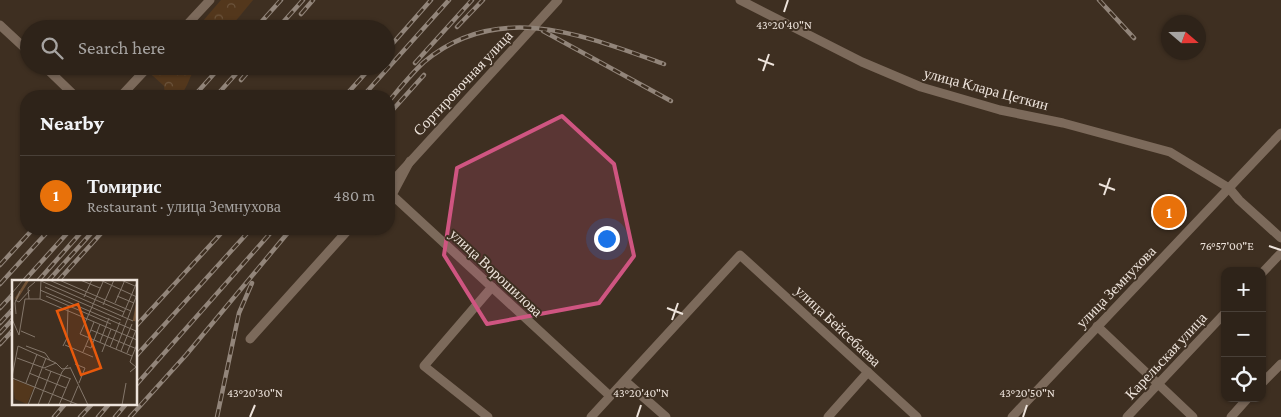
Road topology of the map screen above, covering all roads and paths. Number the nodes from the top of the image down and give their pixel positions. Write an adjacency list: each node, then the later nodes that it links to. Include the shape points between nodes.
1 (210, 0): 4 (street)
2 (558, 0): 12 (street, Сортировочная улица)
3 (740, 0): 14 (street, улица Клара Цеткин, via 862,62 921,87 1170,152)
4 (192, 20)
5 (0, 25): 6 (street)
6 (20, 44)
7 (54, 75): 9 (street)
8 (141, 75): 10 (street)
9 (70, 90)
10 (127, 90)
11 (1281, 133): 14 (street, улица Земнухова)
12 (410, 161): 13 (street, Сортировочная улица); 15 (street, улица Ворошилова)
13 (395, 178)
14 (1229, 188): 18 (street, улица Клара Цеткин); 23 (street, улица Земнухова)
15 (395, 189)
16 (395, 198): 21 (street, улица Ворошилова)
17 (345, 235): 24 (street)
18 (1281, 238)
19 (1281, 253): 20 (street)
20 (1266, 269)
21 (492, 287): 30 (street, улица Ворошилова); 32 (street, via 424,366)
22 (1221, 317): 29 (street, Карельская улица)
23 (1097, 326): 29 (street); 37 (street, улица Земнухова)
24 (250, 339)
25 (1281, 364): 27 (street)
26 (868, 372): 28 (street, улица Бейсебаева, via 740,254); 35 (street); 36 (street, улица Бейсебаева)
27 (1266, 379)
28 (625, 381): 30 (street); 34 (street)
29 (1157, 385): 38 (street, Карельская улица); 39 (street)
30 (610, 396): 33 (street)
31 (1244, 402): 40 (street)
32 (488, 417)
33 (591, 417)
34 (666, 417)
35 (828, 417)
36 (918, 417)
37 (1012, 417)
38 (1127, 417)
39 (1194, 417)
40 (1231, 417)

